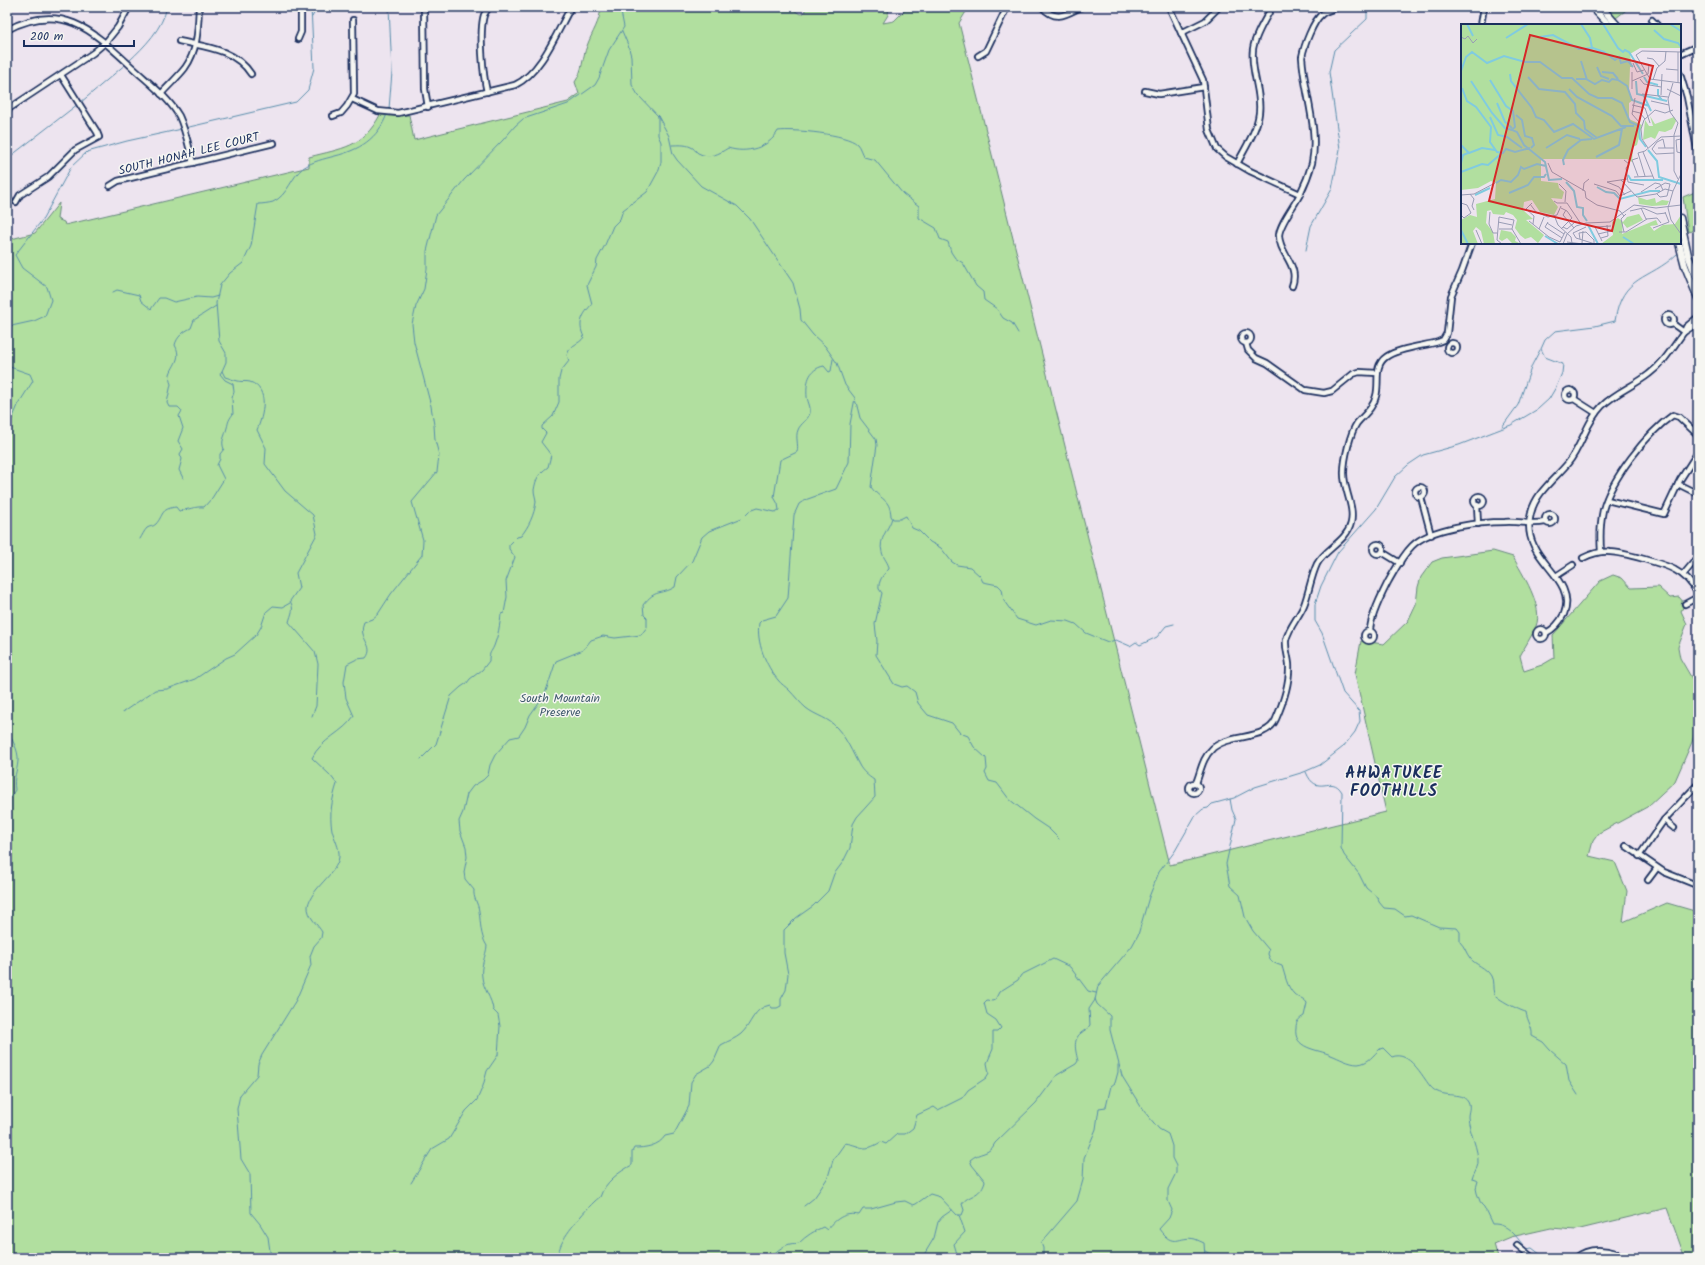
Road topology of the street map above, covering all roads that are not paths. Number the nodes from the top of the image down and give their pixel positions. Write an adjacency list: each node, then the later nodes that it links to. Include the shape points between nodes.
1 (129, 7): 27 (street)
2 (199, 7): 28 (street)
3 (301, 7): 25 (street, via 302,32)
4 (424, 7): 40 (street, via 425,89)
5 (488, 7): 37 (street, via 482,34)
6 (572, 7): 37 (street, via 539,65 529,77 515,85)
7 (1007, 7): 31 (street, via 986,51)
8 (1042, 7): 9 (street, via 1048,13 1060,17)
9 (1081, 7)
10 (1169, 7): 24 (street)
11 (1219, 7): 24 (street, via 1205,21)
12 (1272, 7): 46 (street, via 1253,49 1252,58 1260,104 1257,124)
13 (1484, 7): 19 (street)
14 (1592, 7): 20 (main road)
15 (1601, 7): 21 (main road)
16 (1338, 8): 48 (street, via 1332,8 1321,15 1302,57 1313,151 1308,177)
17 (353, 20): 39 (street, via 355,84)
18 (1652, 20): 22 (street)
19 (1481, 24)
20 (1608, 24)
21 (1617, 24)
22 (1656, 24)
23 (7, 30): 27 (street, via 32,18 55,17 73,20)
24 (1181, 32): 35 (street, via 1200,72)
25 (298, 39)
26 (179, 41): 28 (street)
27 (106, 42): 33 (street); 38 (street)
28 (196, 45): 32 (street, via 230,54 242,62); 38 (street, via 185,68)
29 (1698, 46): 30 (street)
30 (1681, 54)
31 (978, 56)
32 (250, 74)
33 (61, 75): 41 (street); 49 (street, via 98,132 98,138 74,150 48,177 20,195)
34 (1681, 77): 44 (street)
35 (1204, 87): 36 (street, via 1159,94); 46 (street, via 1210,137 1217,149)
36 (1146, 91)
37 (487, 92): 40 (street)
38 (161, 94): 45 (street, via 173,108 182,125)
39 (352, 100): 40 (street, via 385,113); 42 (street, via 341,112)
40 (428, 107)
41 (7, 110)
42 (333, 116)
43 (274, 143): 45 (street, SOUTH HONAH LEE COURT)
44 (1698, 154)
45 (193, 163): 47 (street, SOUTH HONAH LEE COURT, via 118,181)
46 (1237, 164): 48 (street)
47 (110, 186)
48 (1300, 194): 57 (street, via 1279,234 1294,272)
49 (16, 202)
50 (1681, 232): 53 (main road)
51 (1468, 244): 54 (street)
52 (1472, 244): 54 (street)
53 (1682, 247): 55 (main road)
54 (1468, 254): 63 (street, via 1451,296 1447,333)
55 (1685, 256): 56 (main road); 58 (main road)
56 (1698, 281)
57 (1292, 286)
58 (1698, 298)
59 (1698, 317): 62 (street)
60 (1698, 323): 62 (street)
61 (1673, 324): 62 (street)
62 (1684, 332): 68 (street, via 1659,366 1639,382 1612,397)
63 (1443, 340): 65 (street); 66 (street, via 1395,352 1382,360)
64 (1246, 344): 66 (street, via 1256,358 1305,390 1324,393 1332,391 1353,374)
65 (1448, 344)
66 (1377, 373): 92 (street, via 1376,397 1356,424 1344,468 1352,511 1351,523 1344,535 1317,564 1300,613 1288,634 1288,680 1274,724 1264,732 1225,740 1212,749 1203,762)
67 (1574, 399): 68 (street)
68 (1596, 413): 76 (street, via 1570,460 1533,505)
69 (1698, 434): 74 (street, via 1673,415 1639,448 1614,483)
70 (1698, 452): 71 (street)
71 (1678, 484): 72 (street); 74 (street, via 1664,514)
72 (1698, 494)
73 (1421, 497): 79 (street)
74 (1607, 500): 81 (street, via 1600,528)
75 (1477, 505): 78 (street)
76 (1529, 522): 77 (street); 78 (street); 87 (street, via 1534,545)
77 (1545, 522)
78 (1478, 524): 79 (street)
79 (1431, 535): 84 (street, via 1413,545)
80 (1382, 552): 84 (street)
81 (1601, 552): 83 (street); 86 (street, via 1616,553 1664,565)
82 (1698, 557): 86 (street)
83 (1583, 558)
84 (1400, 563): 90 (street, via 1382,593)
85 (1572, 565): 87 (street)
86 (1683, 575): 88 (street)
87 (1556, 576): 91 (street, via 1565,592 1566,610 1562,619)
88 (1698, 596): 89 (street)
89 (1685, 604)
90 (1370, 630)
91 (1546, 633)
92 (1196, 783)
93 (1698, 784): 94 (street)
94 (1664, 820): 95 (street); 97 (street)
95 (1674, 828)
96 (1626, 846): 97 (street)
97 (1639, 856): 98 (street)
98 (1657, 868): 99 (street); 100 (street, via 1694,884)
99 (1648, 880)
100 (1698, 880)
101 (1516, 1245): 102 (street)
102 (1533, 1258)
103 (1576, 1258): 104 (street, via 1587,1251 1596,1250 1619,1254)
104 (1626, 1258)

